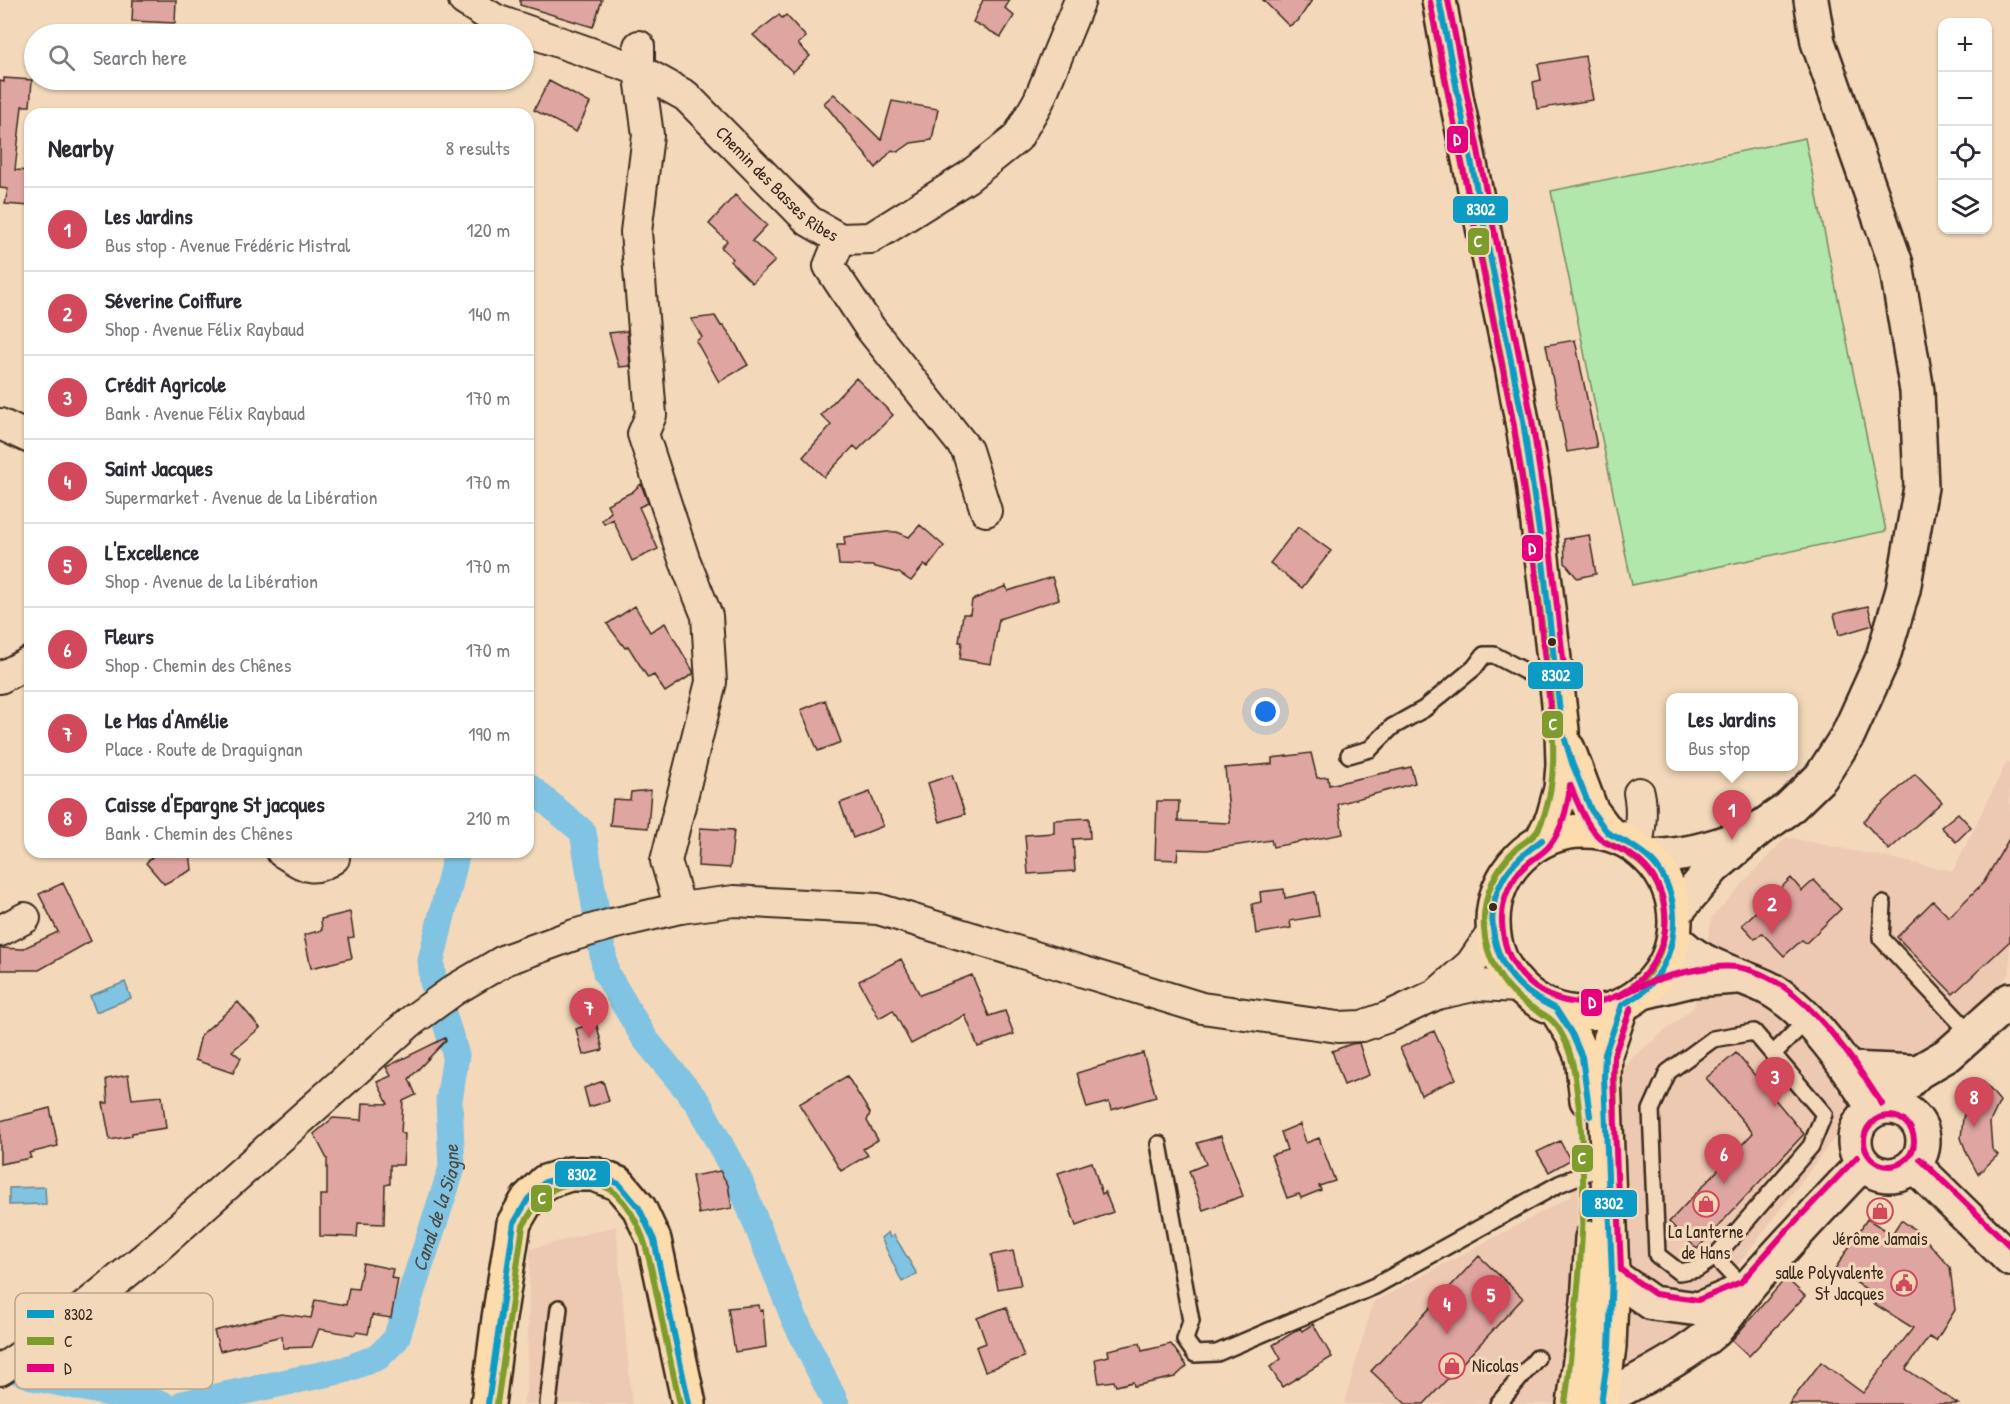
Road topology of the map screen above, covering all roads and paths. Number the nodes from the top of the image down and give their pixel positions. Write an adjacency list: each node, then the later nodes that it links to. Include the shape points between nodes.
1 (464, 0): 5 (street, Chemin des Basses Ribes, via 496,20)
2 (1080, 0): 8 (street, Chemin des Basses Ribes, via 1039,100 1017,138 969,177 871,237)
3 (1439, 0): 14 (main road, via 1531,470)
4 (1811, 0): 18 (main road, via 1818,42 1896,264 1917,391 1921,487 1903,590 1882,660 1848,735 1821,777)
5 (511, 24)
6 (534, 30): 7 (street, Chemin des Basses Ribes)
7 (639, 58): 8 (street, Chemin des Basses Ribes, via 686,96 809,221); 24 (street, via 648,135 636,232 651,415 642,434 707,616 711,682 666,861)
8 (840, 239): 11 (street, via 829,266 870,328 967,450)
9 (0, 424): 10 (street)
10 (24, 435)
11 (986, 511)
12 (24, 665): 13 (street)
13 (0, 678)
14 (1557, 688): 15 (main road); 16 (lane, via 1494,655 1484,655 1424,709 1392,727 1370,749)
15 (1562, 730): 19 (main road, via 1561,789); 20 (main road, via 1591,810)
16 (1349, 755)
17 (1639, 794): 20 (street, via 1641,821)
18 (1758, 829): 20 (main road, via 1702,849 1667,856); 25 (main road, via 1713,868)
19 (1542, 840): 20 (main road, via 1586,830); 26 (main road, via 1517,860 1499,887)
20 (1631, 846): 25 (main road, via 1662,873 1671,893)
21 (293, 858): 22 (street, via 307,866 321,867)
22 (334, 858)
23 (1883, 904): 34 (lane, via 1881,938)
24 (667, 911): 29 (street, via 734,901 878,909 1202,1008 1338,1027 1362,1026); 47 (street, via 574,935 505,960 454,990 410,1022)
25 (1674, 926): 27 (main road, via 1686,951); 30 (main road, via 1663,968)
26 (1493, 932): 28 (main road, via 1501,962); 29 (street, via 1471,964)
27 (1739, 977): 30 (main road, via 1692,980); 33 (main road, via 1791,1003)
28 (1519, 987): 29 (street, via 1478,985); 32 (main road)
29 (1437, 994)
30 (1633, 998): 32 (main road, via 1602,1012); 42 (main road, via 1605,1054)
31 (2010, 1000): 34 (main road)
32 (1556, 1010): 42 (main road, via 1582,1057)
33 (1807, 1020): 35 (lane); 36 (main road)
34 (1960, 1044): 37 (main road); 38 (main road)
35 (1773, 1054): 43 (lane, via 1824,1114 1811,1146); 43 (lane, via 1754,1032 1713,1039 1668,1072 1651,1110 1657,1255 1679,1272 1697,1269)
36 (1849, 1069): 37 (main road); 38 (main road)
37 (1918, 1072): 38 (main road)
38 (1891, 1110): 40 (main road, via 1866,1115 1855,1133); 41 (main road, via 1920,1125 1924,1146)
39 (1159, 1144): 42 (lane, via 1191,1321 1185,1340 1195,1354 1217,1353 1376,1286 1559,1184)
40 (1863, 1163): 41 (main road, via 1883,1175 1905,1172); 46 (main road)
41 (1914, 1165): 44 (main road)
42 (1601, 1168): 45 (main road); 52 (main road, via 1587,1302)
43 (1714, 1257): 46 (lane)
44 (2010, 1259)
45 (1612, 1275): 46 (main road, via 1652,1302 1699,1309); 52 (main road, via 1609,1347)
46 (1746, 1290): 52 (main road, via 1700,1342 1662,1367)
47 (102, 1293)
48 (559, 1308): 54 (lane)
49 (1537, 1358): 56 (lane)
50 (15, 1360): 51 (street)
51 (0, 1370)
52 (1592, 1403)
53 (488, 1404): 55 (main road, via 514,1223 528,1199 545,1182 570,1174 594,1174 619,1184 639,1208 654,1240)
54 (548, 1404)
55 (689, 1404)
56 (1498, 1404)

